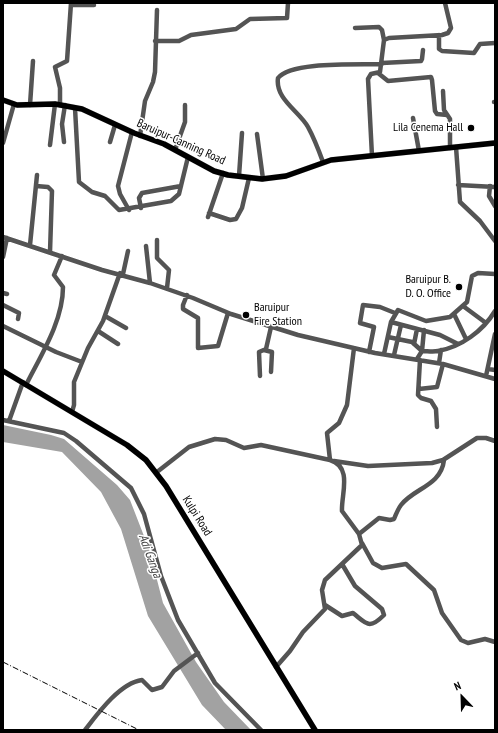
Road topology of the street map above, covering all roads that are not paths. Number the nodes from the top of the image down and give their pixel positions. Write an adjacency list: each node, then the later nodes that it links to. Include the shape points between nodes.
1 (288, 3): 9 (street, via 287,18 250,19 236,29 191,35 179,41)
2 (445, 3): 7 (street, via 450,30 447,34)
3 (71, 4): 4 (street); 19 (street, via 67,61 55,67 60,88)
4 (94, 5)
5 (157, 10): 9 (street)
6 (355, 28): 8 (street, via 379,27)
7 (439, 35): 8 (street); 10 (street, via 439,49 442,51 474,53 480,44)
8 (384, 40): 13 (street)
9 (156, 42): 28 (street, via 155,72 145,102)
10 (495, 43)
11 (423, 50): 13 (street, via 420,61)
12 (33, 61): 18 (street)
13 (382, 64): 14 (street); 39 (street, via 315,66 287,71 278,78 282,97 307,126)
14 (378, 73): 22 (street, via 388,81 431,77 435,111 437,114); 37 (street, via 371,74 368,80)
15 (443, 91): 22 (street)
16 (3, 100): 17 (main road, Baruipur-Canning Road)
17 (14, 104): 18 (main road, Baruipur-Canning Road); 31 (street)
18 (30, 105): 19 (main road, Baruipur-Canning Road)
19 (60, 105): 21 (main road, Baruipur-Canning Road); 29 (street); 33 (street)
20 (185, 105): 35 (street, via 185,122)
21 (75, 108): 24 (main road, Baruipur-Canning Road); 51 (street, via 79,182 92,192 106,196 119,210)
22 (447, 115): 34 (street)
23 (413, 118): 36 (street)
24 (115, 125): 25 (main road, Baruipur-Canning Road); 30 (street)
25 (132, 132): 28 (main road, Baruipur-Canning Road); 51 (street, via 118,186)
26 (242, 133): 42 (street)
27 (257, 134): 44 (street)
28 (140, 136): 35 (main road, Baruipur-Canning Road)
29 (64, 142)
30 (110, 142)
31 (3, 143)
32 (495, 143): 34 (main road, Baruipur-Canning Road)
33 (50, 145)
34 (453, 147): 36 (main road, Baruipur-Canning Road); 45 (street)
35 (175, 150): 38 (main road, Baruipur-Canning Road)
36 (419, 151): 37 (main road, Baruipur-Canning Road)
37 (372, 156): 39 (main road, Baruipur-Canning Road)
38 (188, 157): 40 (main road, Baruipur-Canning Road); 47 (street)
39 (323, 162): 44 (main road, Baruipur-Canning Road, via 286,176)
40 (223, 173): 42 (main road, Baruipur-Canning Road); 43 (street, via 208,215 236,219 242,208)
41 (37, 175): 46 (street)
42 (239, 176): 43 (main road, Baruipur-Canning Road)
43 (248, 178): 44 (main road, Baruipur-Canning Road)
44 (264, 179)
45 (458, 184): 48 (street); 54 (street, via 461,204 480,221)
46 (36, 186): 55 (street); 58 (street, via 48,187 52,191)
47 (181, 186): 50 (street, via 178,195 171,201); 50 (street, via 142,193 139,199)
48 (492, 186): 49 (street, via 489,196)
49 (495, 206)
50 (141, 208): 51 (street)
51 (129, 210)
52 (5, 237): 55 (street); 60 (street)
53 (157, 240): 64 (street, via 157,258 169,270)
54 (495, 241)
55 (30, 245): 58 (street)
56 (146, 246): 63 (street)
57 (128, 251): 61 (street)
58 (50, 252): 59 (street)
59 (62, 256): 61 (street); 90 (street, via 54,275 63,287 60,306)
60 (3, 257)
61 (122, 274): 63 (street); 72 (street)
62 (495, 274): 67 (street, via 478,273 472,276 467,302)
63 (150, 283): 64 (street)
64 (167, 288): 65 (street)
65 (186, 295): 69 (street); 69 (street, via 183,307 198,318 197,343 200,348 218,346)
66 (3, 305): 73 (street, via 19,313)
67 (463, 306): 71 (street); 75 (street)
68 (495, 311): 75 (street)
69 (228, 312): 78 (street)
70 (395, 313): 71 (street, via 400,310 428,321 448,318); 74 (street); 95 (street, via 363,305 360,322 374,328)
71 (454, 314): 86 (street)
72 (105, 316): 79 (street); 82 (street)
73 (18, 319)
74 (391, 322): 76 (street); 84 (street)
75 (486, 323): 86 (street)
76 (401, 325): 80 (street); 85 (street)
77 (3, 327): 90 (street)
78 (271, 327): 91 (street); 92 (street)
79 (126, 328)
80 (417, 329): 81 (street); 88 (street)
81 (424, 330): 89 (street, via 450,338); 94 (street)
82 (98, 331): 87 (street); 100 (street)
83 (495, 335): 96 (street)
84 (388, 337): 85 (street); 97 (street)
85 (398, 338): 88 (street); 98 (street)
86 (466, 339): 89 (street)
87 (118, 344)
88 (414, 344): 94 (street)
89 (458, 344): 93 (street)
90 (45, 347): 100 (street); 109 (street)
91 (354, 348): 95 (street); 117 (street, via 348,398 343,415 338,424 327,433)
92 (264, 350): 105 (street, via 272,352); 106 (street, via 258,353)
93 (441, 350): 94 (street); 101 (street)
94 (422, 351): 99 (street)
95 (369, 352): 97 (street)
96 (494, 352): 102 (street)
97 (384, 354): 98 (street)
98 (394, 355): 99 (street)
99 (419, 360): 101 (street); 110 (street)
100 (82, 362): 111 (street, via 74,382)
101 (441, 363): 107 (street); 110 (street, via 438,387)
102 (488, 368): 103 (street); 107 (street)
103 (495, 370)
104 (3, 372): 109 (main road, Kulpi Road)
105 (272, 372)
106 (260, 376)
107 (486, 376): 108 (street)
108 (495, 379)
109 (25, 384): 111 (main road, Kulpi Road); 113 (street)
110 (419, 389): 114 (street, via 419,397 431,401 435,407)
111 (72, 412): 118 (main road, Kulpi Road, via 127,445)
112 (3, 420): 113 (street)
113 (8, 421): 124 (street, via 64,433 131,488 144,514 170,603)
114 (437, 427)
115 (495, 441): 116 (street, via 477,438)
116 (444, 460): 117 (street, via 432,463 368,466); 119 (street, via 441,472 424,489 403,502 394,519 380,517)
117 (332, 461): 118 (street, via 261,445 244,448 226,440 215,439 188,448); 119 (street, via 339,466 345,481 343,514)
118 (157, 472): 125 (main road, Kulpi Road)
119 (359, 534): 120 (street)
120 (362, 543): 121 (street); 123 (street, via 375,564 384,569 406,564 432,588 438,598 442,614 461,640 468,642 485,639)
121 (342, 564): 122 (street, via 327,576 323,584); 122 (street, via 355,586 382,609 384,615 375,624 371,624 353,613 342,616)
122 (325, 604): 125 (street, via 325,609)
123 (495, 642)
124 (196, 654): 126 (street, via 178,668 159,689 152,690 142,680 127,686 103,707); 127 (street, via 215,683)
125 (276, 667): 128 (main road, Kulpi Road)
126 (85, 730)
127 (261, 730)
128 (315, 730)

